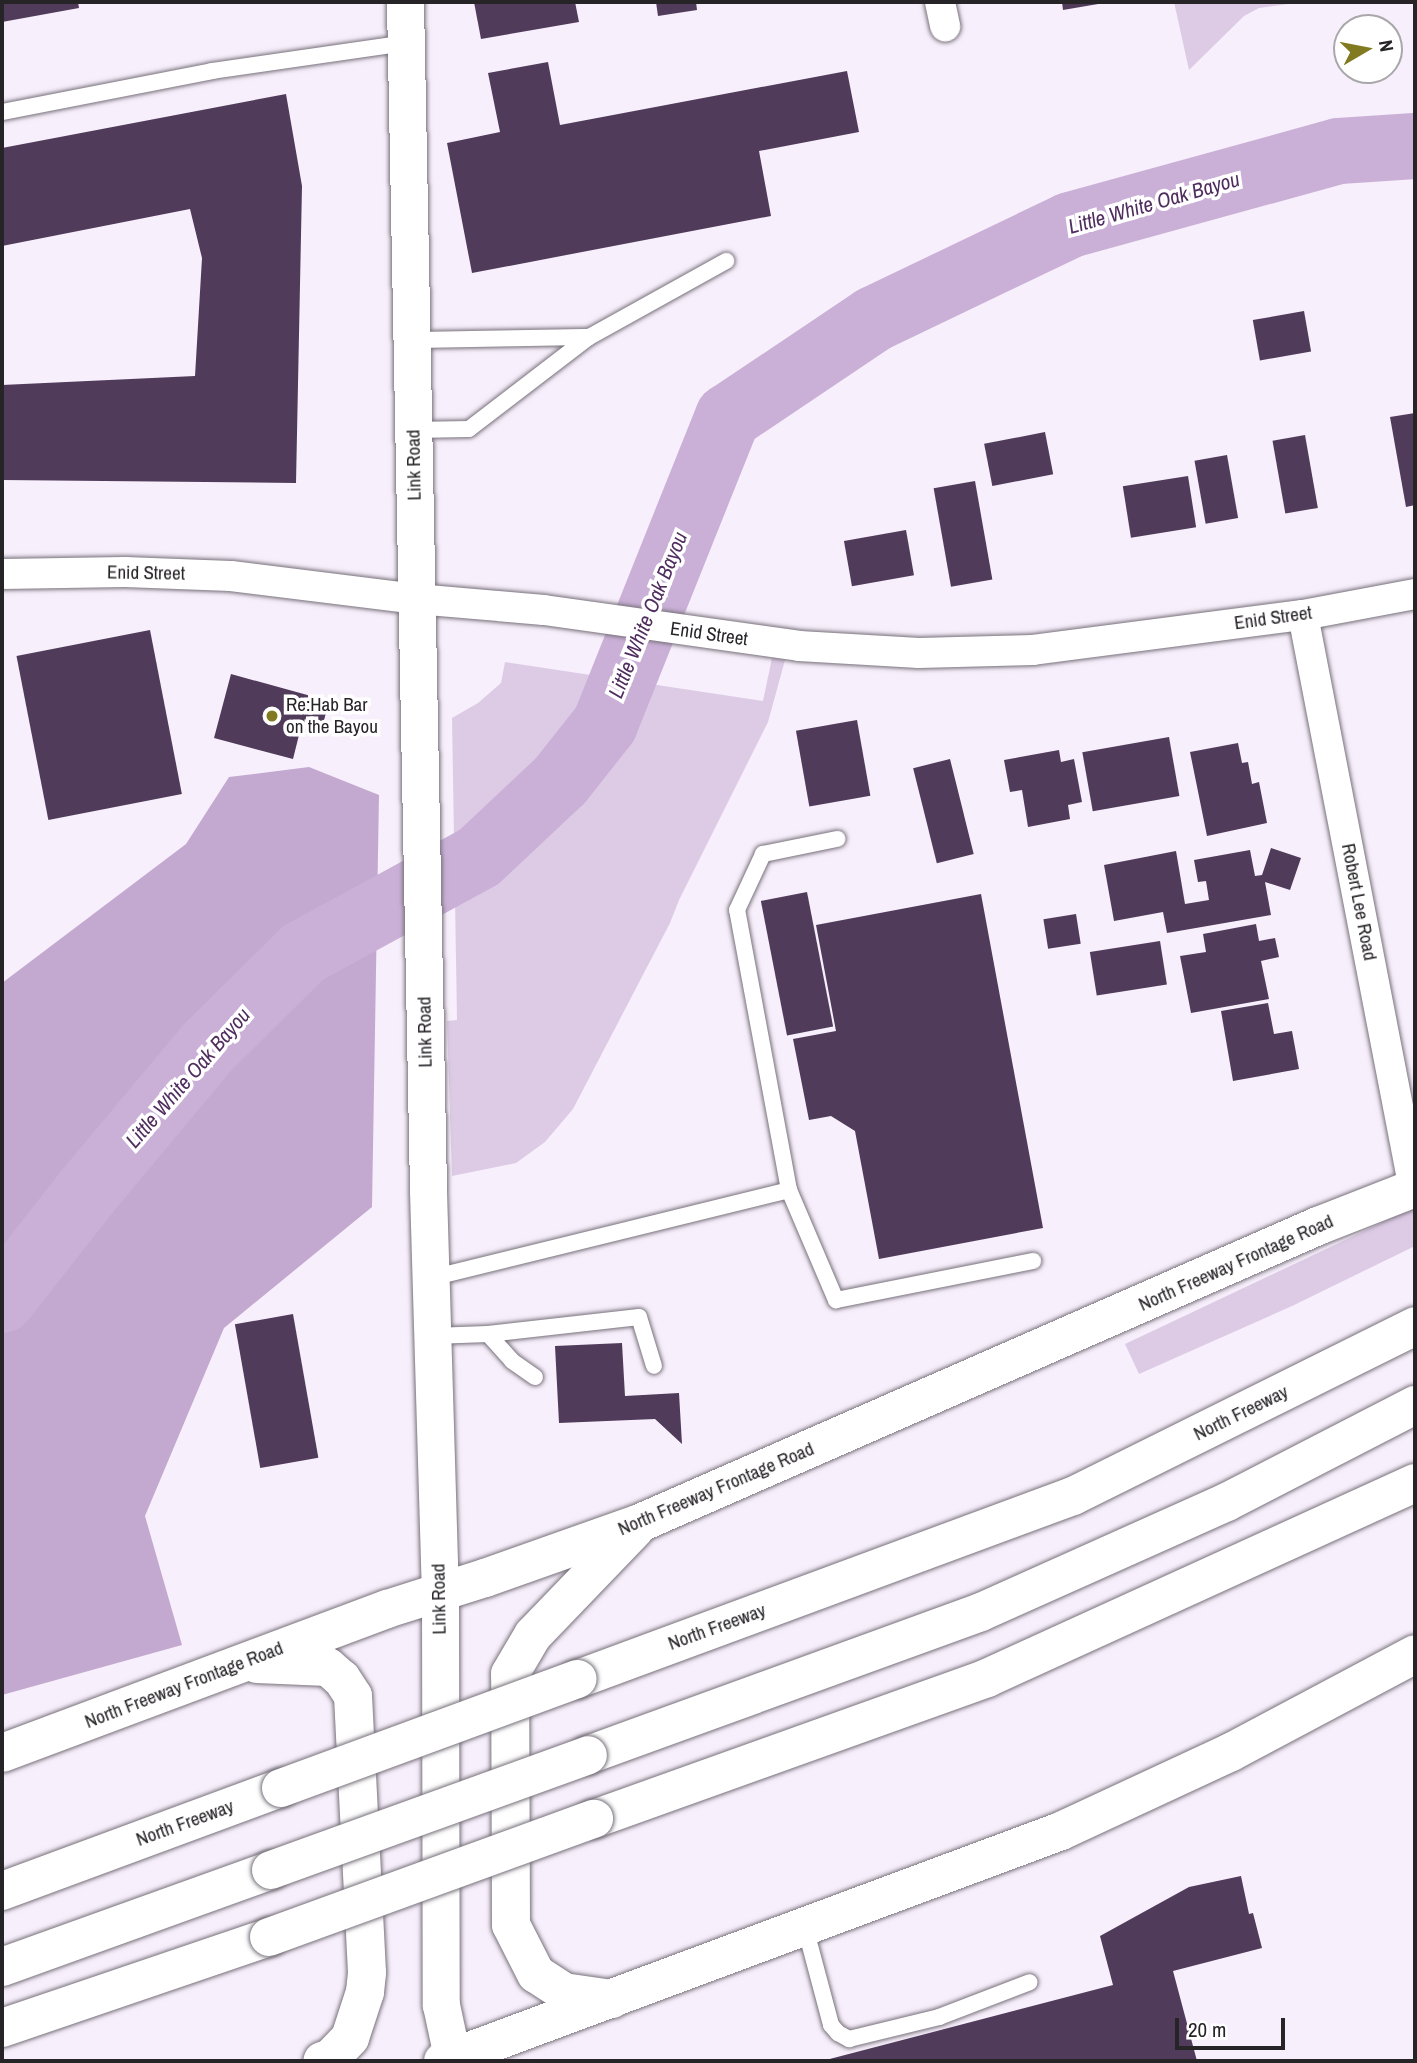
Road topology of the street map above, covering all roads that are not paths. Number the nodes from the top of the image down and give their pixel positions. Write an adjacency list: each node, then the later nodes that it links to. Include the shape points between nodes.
1 (405, 2): 2 (street, Link Road)
2 (406, 43): 3 (lane, via 212,71); 6 (street, Link Road)
3 (2, 112)
4 (726, 261): 5 (lane)
5 (589, 337): 6 (lane); 7 (lane, via 469,429)
6 (411, 340): 7 (street, Link Road)
7 (413, 430): 10 (street, Link Road)
8 (2, 574): 10 (street, Enid Street, via 231,576)
9 (1415, 594): 11 (street, Enid Street)
10 (416, 599): 11 (street, Enid Street, via 544,610 799,646 919,653 1033,650); 16 (street, Link Road)
11 (1303, 615): 14 (street, Robert Lee Road)
12 (838, 839): 13 (lane, via 763,854 737,910)
13 (789, 1189): 15 (lane, via 836,1300); 16 (lane)
14 (1415, 1189): 24 (main road, North Freeway Frontage Road, via 1318,1226)
15 (1033, 1261)
16 (431, 1278): 19 (street, Link Road)
17 (1415, 1326): 29 (main road, North Freeway, bridge, via 1073,1496)
18 (488, 1334): 19 (lane); 20 (lane, via 639,1317); 21 (lane, via 512,1361)
19 (432, 1336): 25 (street, Link Road)
20 (654, 1366)
21 (535, 1377)
22 (1415, 1405): 31 (main road, bridge, via 1227,1502 981,1612)
23 (1415, 1483): 34 (main road, bridge, via 986,1678 269,1937)
24 (640, 1523): 25 (main road, North Freeway Frontage Road); 33 (main road, via 533,1635 510,1674 511,1925 536,1974 564,1992)
25 (440, 1593): 27 (main road, North Freeway Frontage Road); 35 (street, Link Road, via 442,2006)
26 (1415, 1654): 30 (main road, via 1231,1752 1061,1831)
27 (241, 1663): 28 (main road, North Freeway Frontage Road); 36 (main road, via 328,1667 353,1696 367,1973 350,2038)
28 (2, 1753)
29 (2, 1891)
30 (804, 1927): 32 (lane, via 831,2025 849,2039 939,2017); 33 (main road)
31 (2, 1967)
32 (1030, 1982)
33 (614, 1999): 35 (main road)
34 (2, 2028)
35 (450, 2060)
36 (322, 2061)

